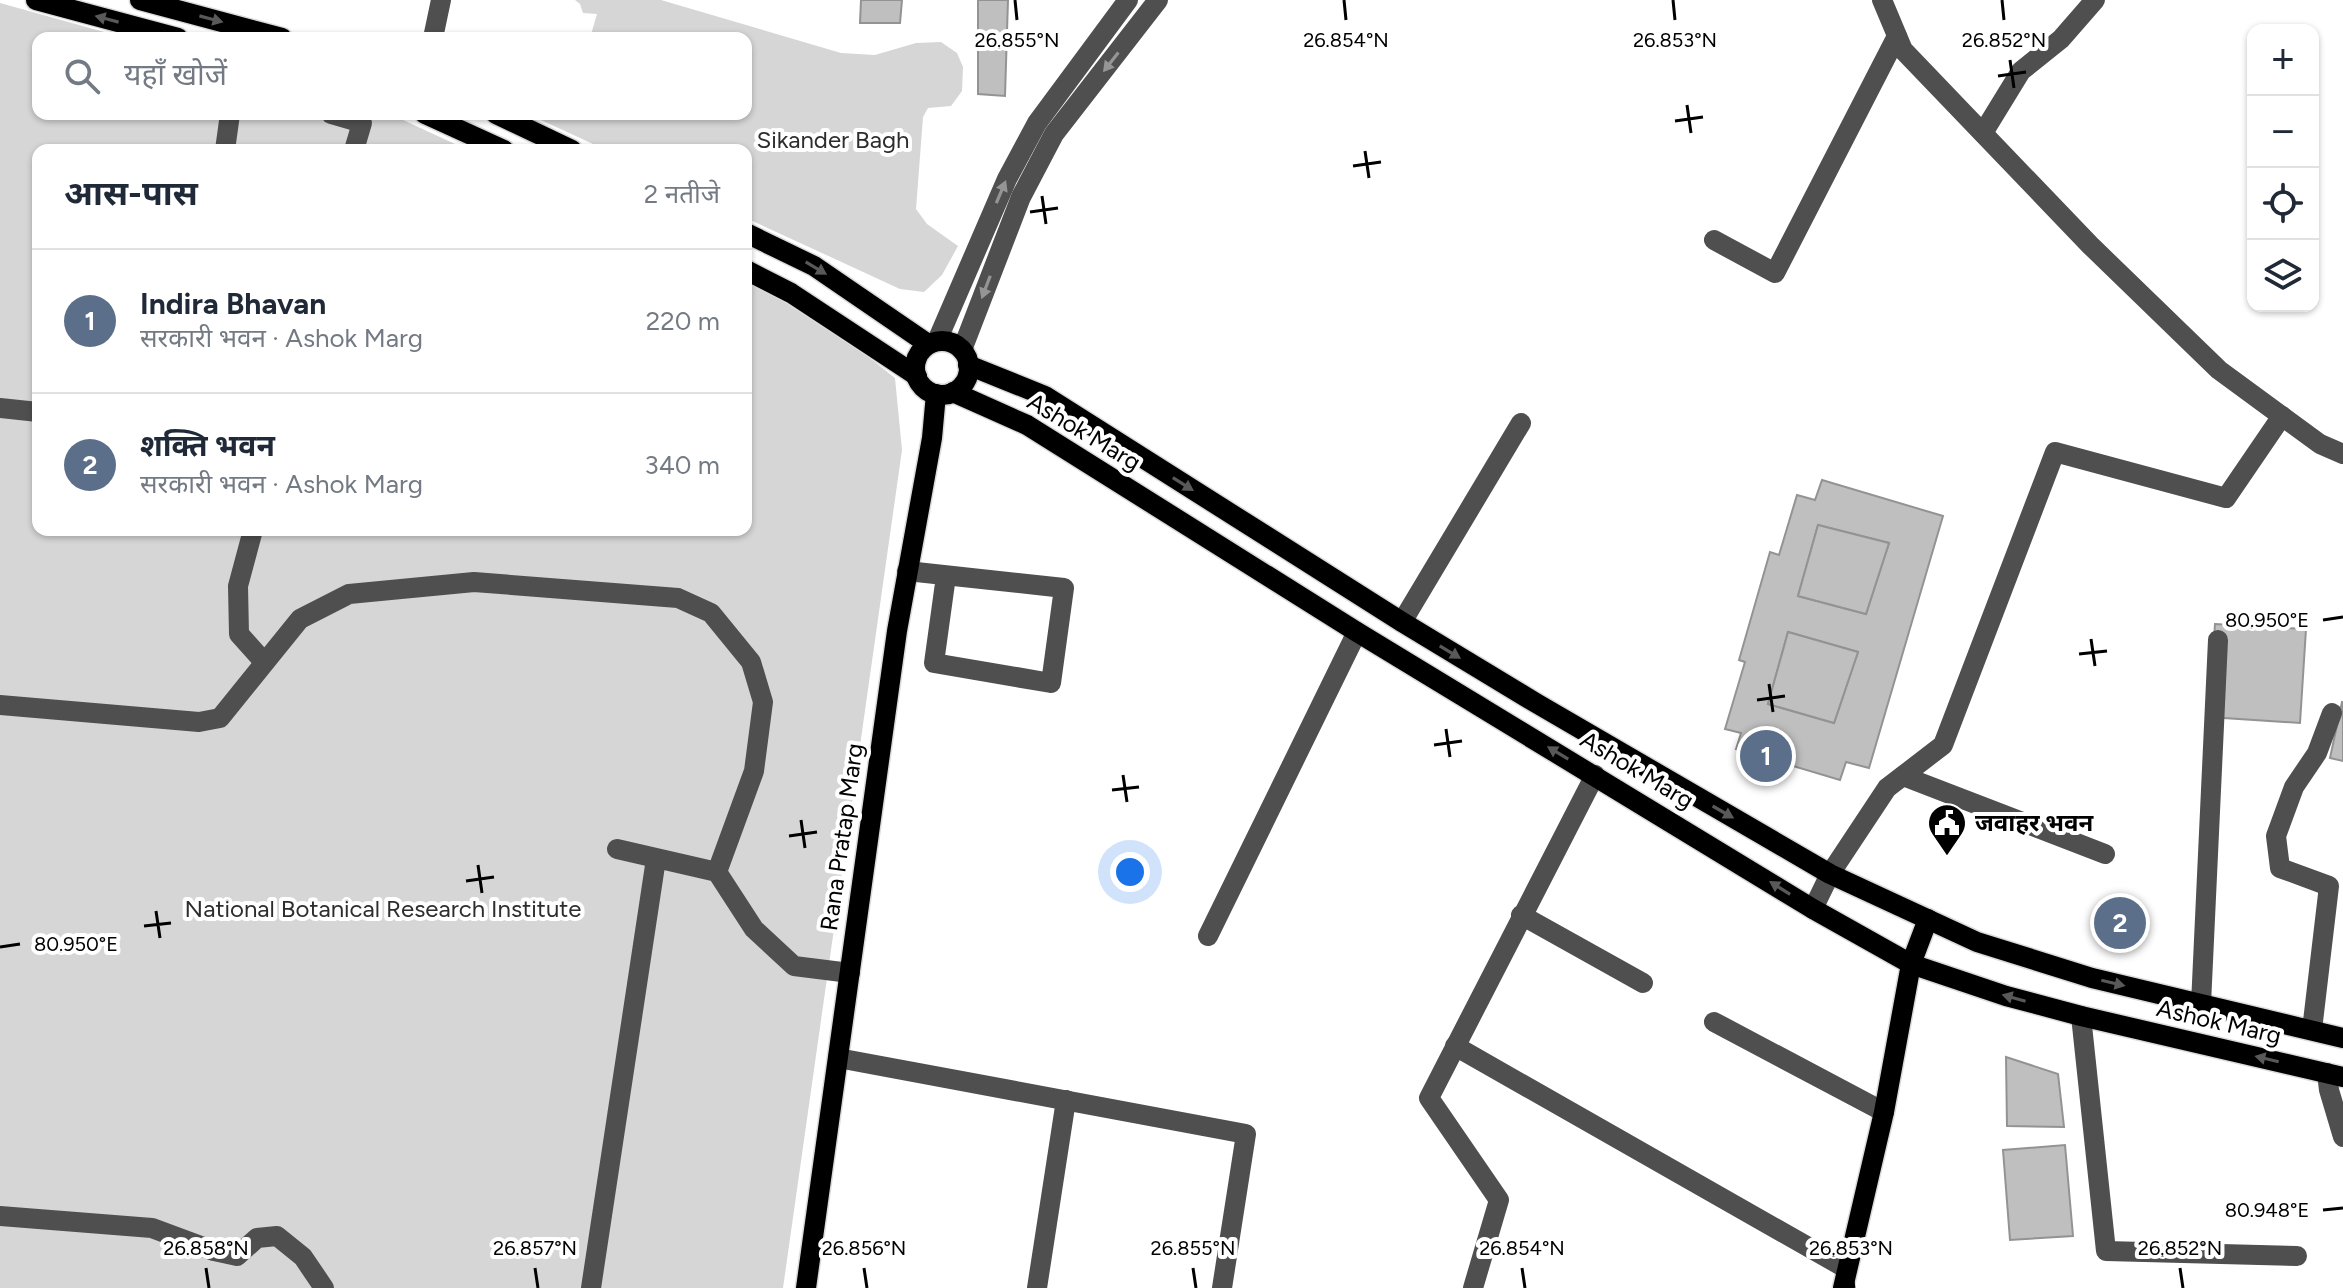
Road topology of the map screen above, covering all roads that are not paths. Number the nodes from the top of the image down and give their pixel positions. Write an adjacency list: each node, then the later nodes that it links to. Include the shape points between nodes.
1 (36, 0): 8 (main road, one-way to 1)
2 (140, 0): 9 (main road, one-way to 9)
3 (441, 0): 10 (street)
4 (1128, 0): 24 (street, one-way to 4, via 1037,123)
5 (1158, 0): 25 (street, one-way to 25, via 1054,134 1021,197)
6 (1882, 0): 11 (street)
7 (2095, 0): 16 (street, via 2061,39 2021,71)
8 (156, 32)
9 (260, 32)
10 (434, 32)
11 (1897, 36): 16 (street, via 1903,50); 22 (street, via 1775,273)
12 (229, 120): 17 (street)
13 (362, 120): 18 (street)
14 (438, 120): 19 (main road)
15 (509, 120): 20 (main road)
16 (1983, 133): 30 (street, via 2219,370)
17 (226, 144)
18 (356, 144)
19 (491, 144)
20 (559, 144)
21 (752, 236): 24 (main road, one-way to 24, via 814,266)
22 (1714, 240)
23 (752, 273): 26 (main road)
24 (933, 343): 25 (main road, via 946,341); 26 (main road, via 917,358)
25 (965, 357): 27 (main road, via 965,381); 36 (main road, Ashok Marg, one-way to 36, via 1045,396)
26 (917, 376): 27 (main road, via 921,385)
27 (945, 393): 34 (main road, Rana Pratap Marg); 37 (main road, Ashok Marg, via 1027,425)
28 (0, 408): 29 (street)
29 (32, 411)
30 (2282, 416): 32 (street); 43 (street, via 2226,498 2055,452 1943,745)
31 (1521, 423): 36 (street)
32 (2343, 454)
33 (251, 536): 39 (street, via 238,586 239,634)
34 (907, 571): 35 (street); 54 (main road, Rana Pratap Marg)
35 (946, 576): 35 (street, via 1064,588 1051,683 934,663)
36 (1402, 622): 48 (main road, Ashok Marg, one-way to 48)
37 (1357, 632): 42 (main road, Ashok Marg, one-way to 37); 52 (street)
38 (2218, 640): 56 (street)
39 (264, 662): 40 (street, via 220,718 199,722); 47 (street, via 300,619 349,594 474,582 678,598 711,613 751,662 763,702 754,771)
40 (0, 705)
41 (2332, 713): 59 (street, via 2276,836 2280,868 2329,886)
42 (1595, 775): 49 (main road, Ashok Marg, one-way to 42); 50 (street)
43 (1903, 776): 45 (street); 48 (street, via 1887,788)
44 (617, 849): 46 (street)
45 (2105, 854)
46 (656, 859): 47 (street); 71 (street)
47 (717, 872): 54 (street, via 754,929 794,966)
48 (1830, 874): 49 (street); 51 (main road, Ashok Marg)
49 (1813, 909): 53 (main road, Ashok Marg)
50 (1521, 915): 55 (street); 61 (street)
51 (1928, 919): 53 (main road); 56 (main road, Ashok Marg, one-way to 56, via 1977,942 2092,978)
52 (1208, 936)
53 (1911, 964): 57 (main road, Ashok Marg, one-way to 53); 65 (main road)
54 (850, 973): 62 (main road, Rana Pratap Marg)
55 (1643, 983)
56 (2201, 1004): 59 (main road, Ashok Marg)
57 (2081, 1016): 63 (main road, Ashok Marg, one-way to 57); 68 (street, via 2106,1251)
58 (1714, 1022): 65 (street)
59 (2312, 1030): 60 (main road, Ashok Marg)
60 (2343, 1038)
61 (1455, 1046): 69 (street); 75 (street, via 1429,1098 1499,1200)
62 (838, 1058): 64 (street); 72 (main road, Rana Pratap Marg)
63 (2335, 1075): 66 (street, via 2329,1090)
64 (1066, 1100): 73 (street); 74 (street, via 1246,1134)
65 (1884, 1112): 69 (main road)
66 (2343, 1137)
67 (0, 1216): 70 (street, via 152,1228 237,1256 257,1238 277,1236 303,1257)
68 (2297, 1256)
69 (1845, 1278)
70 (324, 1288)
71 (591, 1288)
72 (806, 1288)
73 (1037, 1288)
74 (1222, 1288)
75 (1473, 1288)

